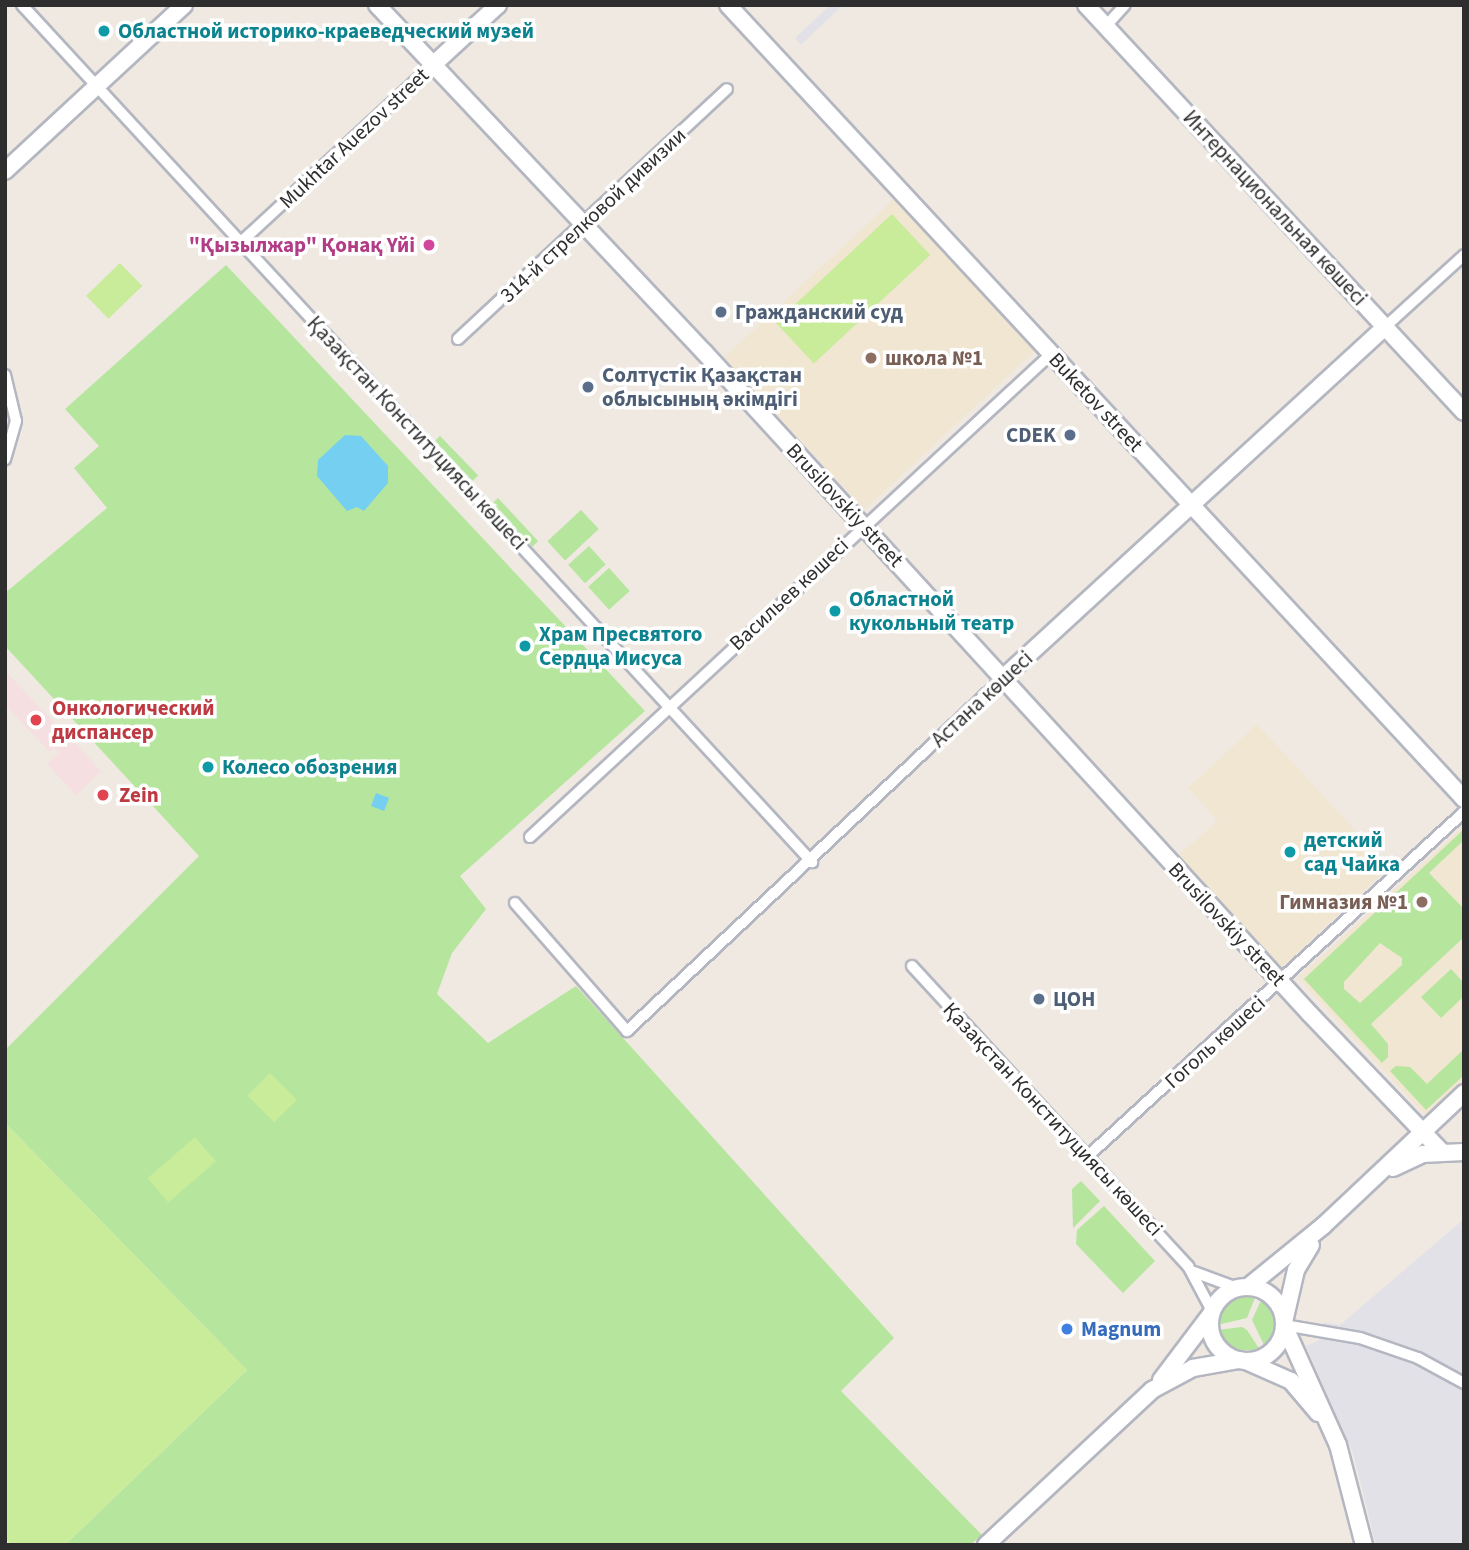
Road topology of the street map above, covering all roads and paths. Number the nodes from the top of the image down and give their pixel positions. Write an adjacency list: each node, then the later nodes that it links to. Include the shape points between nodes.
1 (22, 5): 10 (street, Қазақстан Конституциясы көшесі)
2 (184, 5): 10 (main road)
3 (377, 5): 9 (main road, Brusilovskiy street)
4 (498, 5): 9 (main road, Mukhtar Auezov street)
5 (728, 5): 18 (main road, Buketov street)
6 (1086, 5): 8 (main road, Интернациональная көшесі)
7 (1125, 5): 8 (street)
8 (1106, 26): 16 (main road, Интернациональная көшесі)
9 (435, 63): 13 (main road, Brusilovskiy street); 14 (street, Mukhtar Auezov street)
10 (96, 85): 12 (main road); 14 (street, Қазақстан Конституциясы көшесі)
11 (727, 89): 13 (street, 314-й стрелковой дивизии)
12 (5, 171)
13 (585, 225): 17 (street, 314-й стрелковой дивизии); 23 (main road, Brusilovskiy street)
14 (241, 242): 25 (street, Қазақстан Конституциясы көшесі)
15 (1464, 255): 16 (street, Астана көшесі)
16 (1385, 327): 20 (main road, Интернациональная көшесі); 22 (main road, Астана көшесі)
17 (458, 339)
18 (1051, 354): 22 (main road, Buketov street); 23 (street, Васильев көшесі)
19 (5, 376): 21 (street, via 16,421)
20 (1464, 412)
21 (5, 458)
22 (1192, 505): 24 (main road, Астана көшесі); 26 (main road, Buketov street)
23 (863, 525): 24 (main road, Brusilovskiy street); 25 (street, Васильев көшесі)
24 (1003, 678): 29 (street, Астана көшесі); 32 (main road, Brusilovskiy street)
25 (669, 706): 28 (street, Васильев көшесі); 29 (street, Қазақстан Конституциясы көшесі)
26 (1464, 799)
27 (1464, 812): 32 (street, Гоголь көшесі)
28 (530, 837)
29 (812, 862): 30 (street, Астана көшесі, via 627,1031)
30 (516, 903)
31 (912, 967): 38 (street, Қазақстан Конституциясы көшесі)
32 (1281, 982): 35 (main road, Brusilovskiy street); 38 (street, Гоголь көшесі)
33 (1464, 1093): 34 (main road)
34 (1440, 1115): 35 (main road); 36 (main road, via 1435,1132)
35 (1422, 1132): 36 (main road, Brusilovskiy street); 39 (main road, via 1420,1141); 41 (main road, via 1295,1251)
36 (1441, 1151): 37 (main road); 39 (main road, via 1407,1159)
37 (1464, 1152)
38 (1088, 1156): 40 (street, Қазақстан Конституциясы көшесі)
39 (1381, 1178): 43 (main road, via 1303,1256 1291,1284)
40 (1194, 1272): 41 (street, Қазақстан Конституциясы көшесі); 42 (street, Қазақстан Конституциясы көшесі)
41 (1242, 1288): 42 (main road, via 1221,1298); 43 (main road, via 1273,1298)
42 (1212, 1312): 44 (main road, via 1215,1343); 46 (main road)
43 (1284, 1324): 44 (main road, via 1271,1352); 45 (street, via 1360,1338 1418,1358); 47 (main road)
44 (1241, 1360): 46 (main road, via 1193,1367); 47 (main road, via 1291,1381)
45 (1464, 1382)
46 (1152, 1390): 48 (main road)
47 (1338, 1445): 49 (main road)
48 (986, 1545)
49 (1364, 1545)

